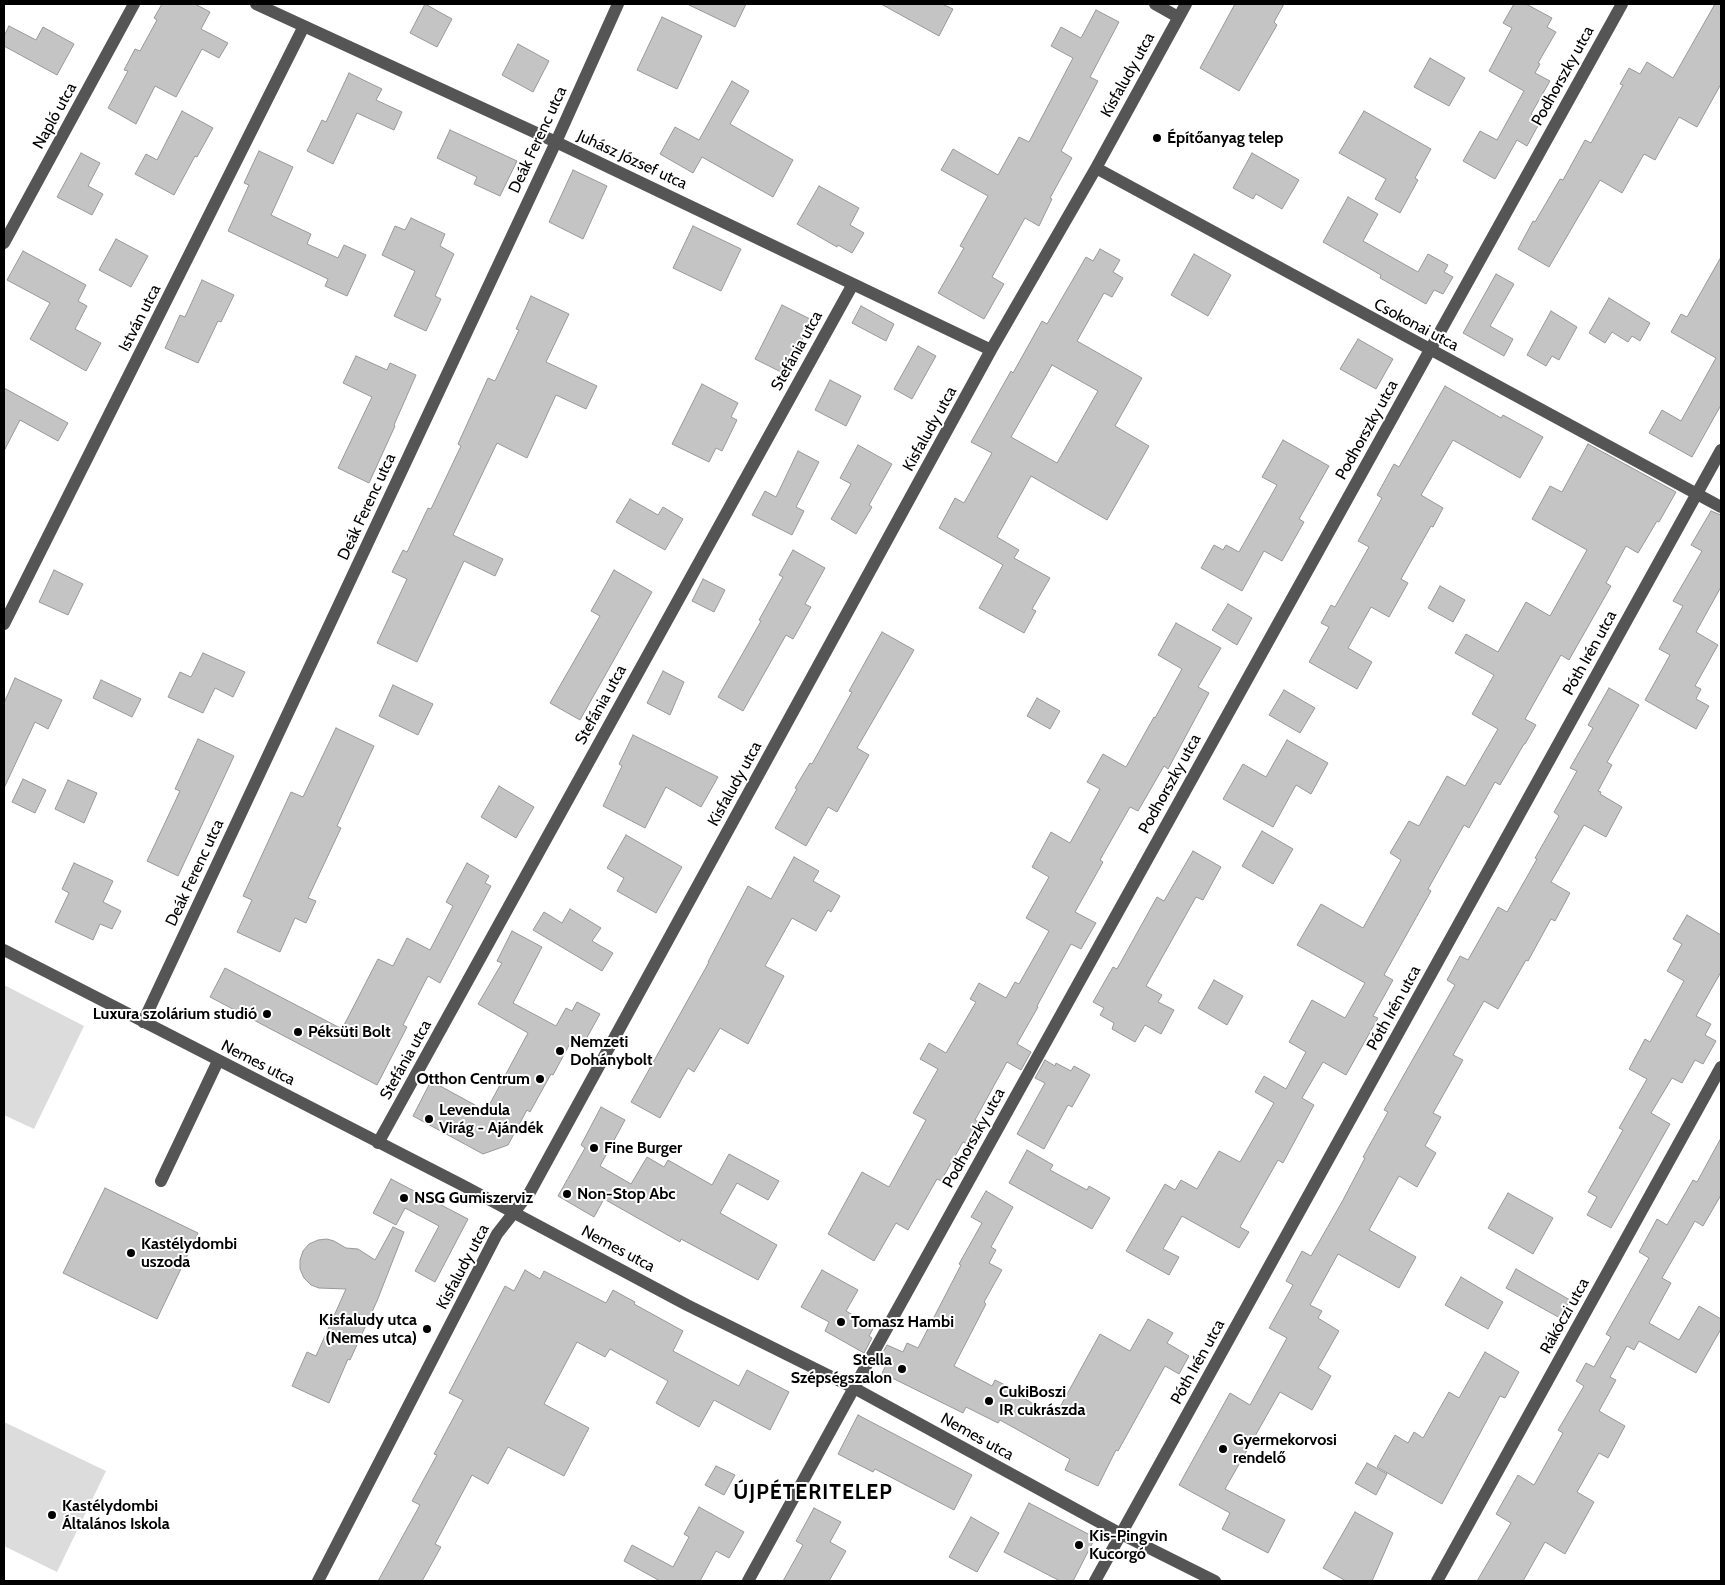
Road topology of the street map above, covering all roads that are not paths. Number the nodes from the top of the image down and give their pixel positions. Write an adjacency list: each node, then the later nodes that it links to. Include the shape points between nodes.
1 (134, 4): 11 (street, Napló utca)
2 (256, 4): 8 (street, Juhász József utca)
3 (618, 4): 9 (street, Deák Ferenc utca)
4 (1155, 4): 7 (street)
5 (1186, 4): 7 (street, Kisfaludy utca)
6 (1622, 4): 14 (street, Podhorszky utca)
7 (1178, 17): 10 (street, Kisfaludy utca)
8 (304, 26): 9 (street, Juhász József utca); 18 (street, István utca)
9 (556, 142): 12 (street, Juhász József utca); 20 (street, Deák Ferenc utca)
10 (1096, 168): 13 (street, Kisfaludy utca); 14 (street, Csokonai utca)
11 (4, 243)
12 (853, 284): 13 (street, Juhász József utca); 23 (street, Stefánia utca)
13 (992, 350): 25 (street, Kisfaludy utca, via 530,1192)
14 (1430, 351): 16 (street, Csokonai utca); 26 (street, Podhorszky utca)
15 (1721, 450): 16 (street, Póth Irén utca)
16 (1697, 494): 17 (street, Csokonai utca); 27 (street, Póth Irén utca)
17 (1721, 507)
18 (4, 624)
19 (4, 950): 20 (street, Nemes utca)
20 (143, 1022): 21 (street, Nemes utca)
21 (218, 1060): 23 (street, Nemes utca); 24 (street)
22 (1721, 1067): 32 (street, Rákóczi utca)
23 (378, 1143): 25 (street, Nemes utca)
24 (161, 1181)
25 (513, 1213): 26 (street, Nemes utca); 28 (street, Kisfaludy utca, via 497,1234)
26 (854, 1388): 27 (street, Nemes utca); 29 (street, Podhorszky utca)
27 (1121, 1534): 30 (street, Póth Irén utca); 31 (street, Nemes utca)
28 (318, 1581)
29 (748, 1581)
30 (1095, 1581)
31 (1215, 1581)
32 (1437, 1581)

